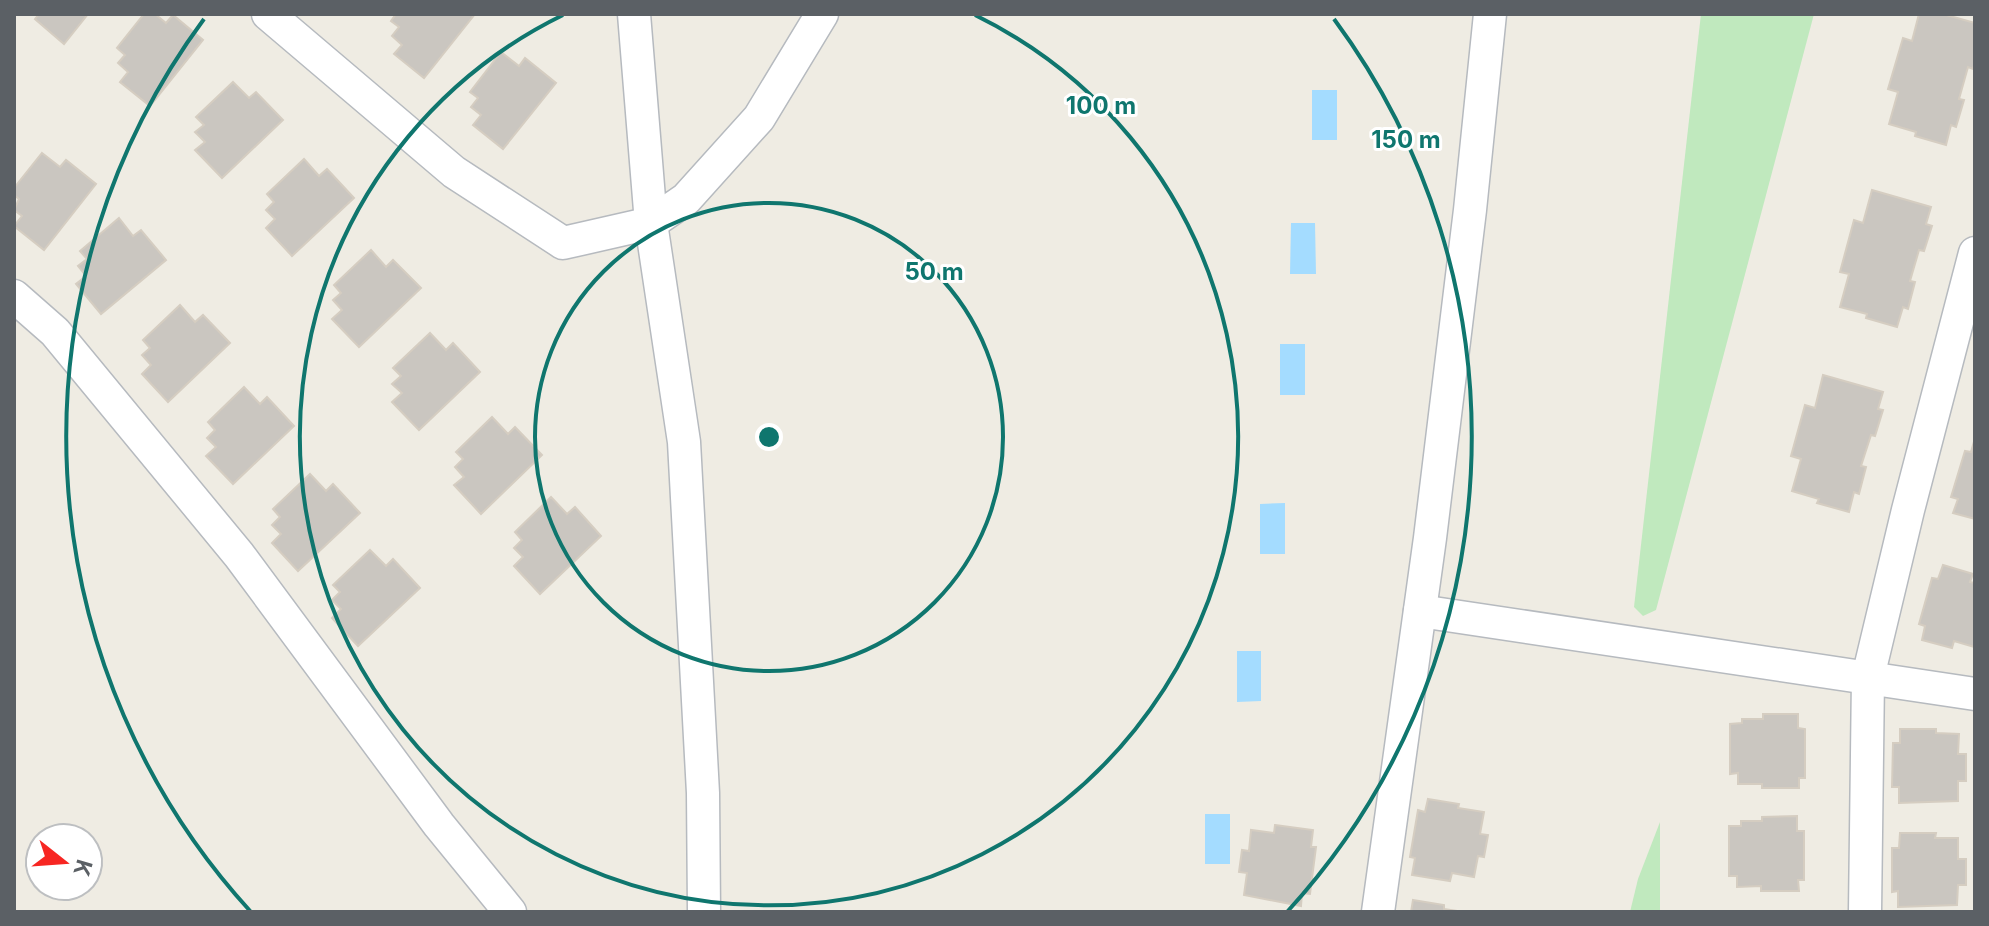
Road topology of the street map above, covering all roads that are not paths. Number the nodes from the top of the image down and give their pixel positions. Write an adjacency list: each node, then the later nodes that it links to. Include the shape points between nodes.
1 (268, 14): 5 (street, via 454,172 563,243)
2 (634, 14): 5 (street)
3 (822, 14): 5 (street, via 759,118 686,199)
4 (1490, 14): 8 (street)
5 (651, 223): 12 (street, via 684,442 703,793)
6 (1975, 253): 9 (street)
7 (14, 296): 11 (street, via 55,332 239,555)
8 (1420, 611): 9 (street); 13 (street)
9 (1868, 677): 10 (street); 14 (street)
10 (1975, 694)
11 (510, 912)
12 (704, 912)
13 (1378, 912)
14 (1865, 912)

